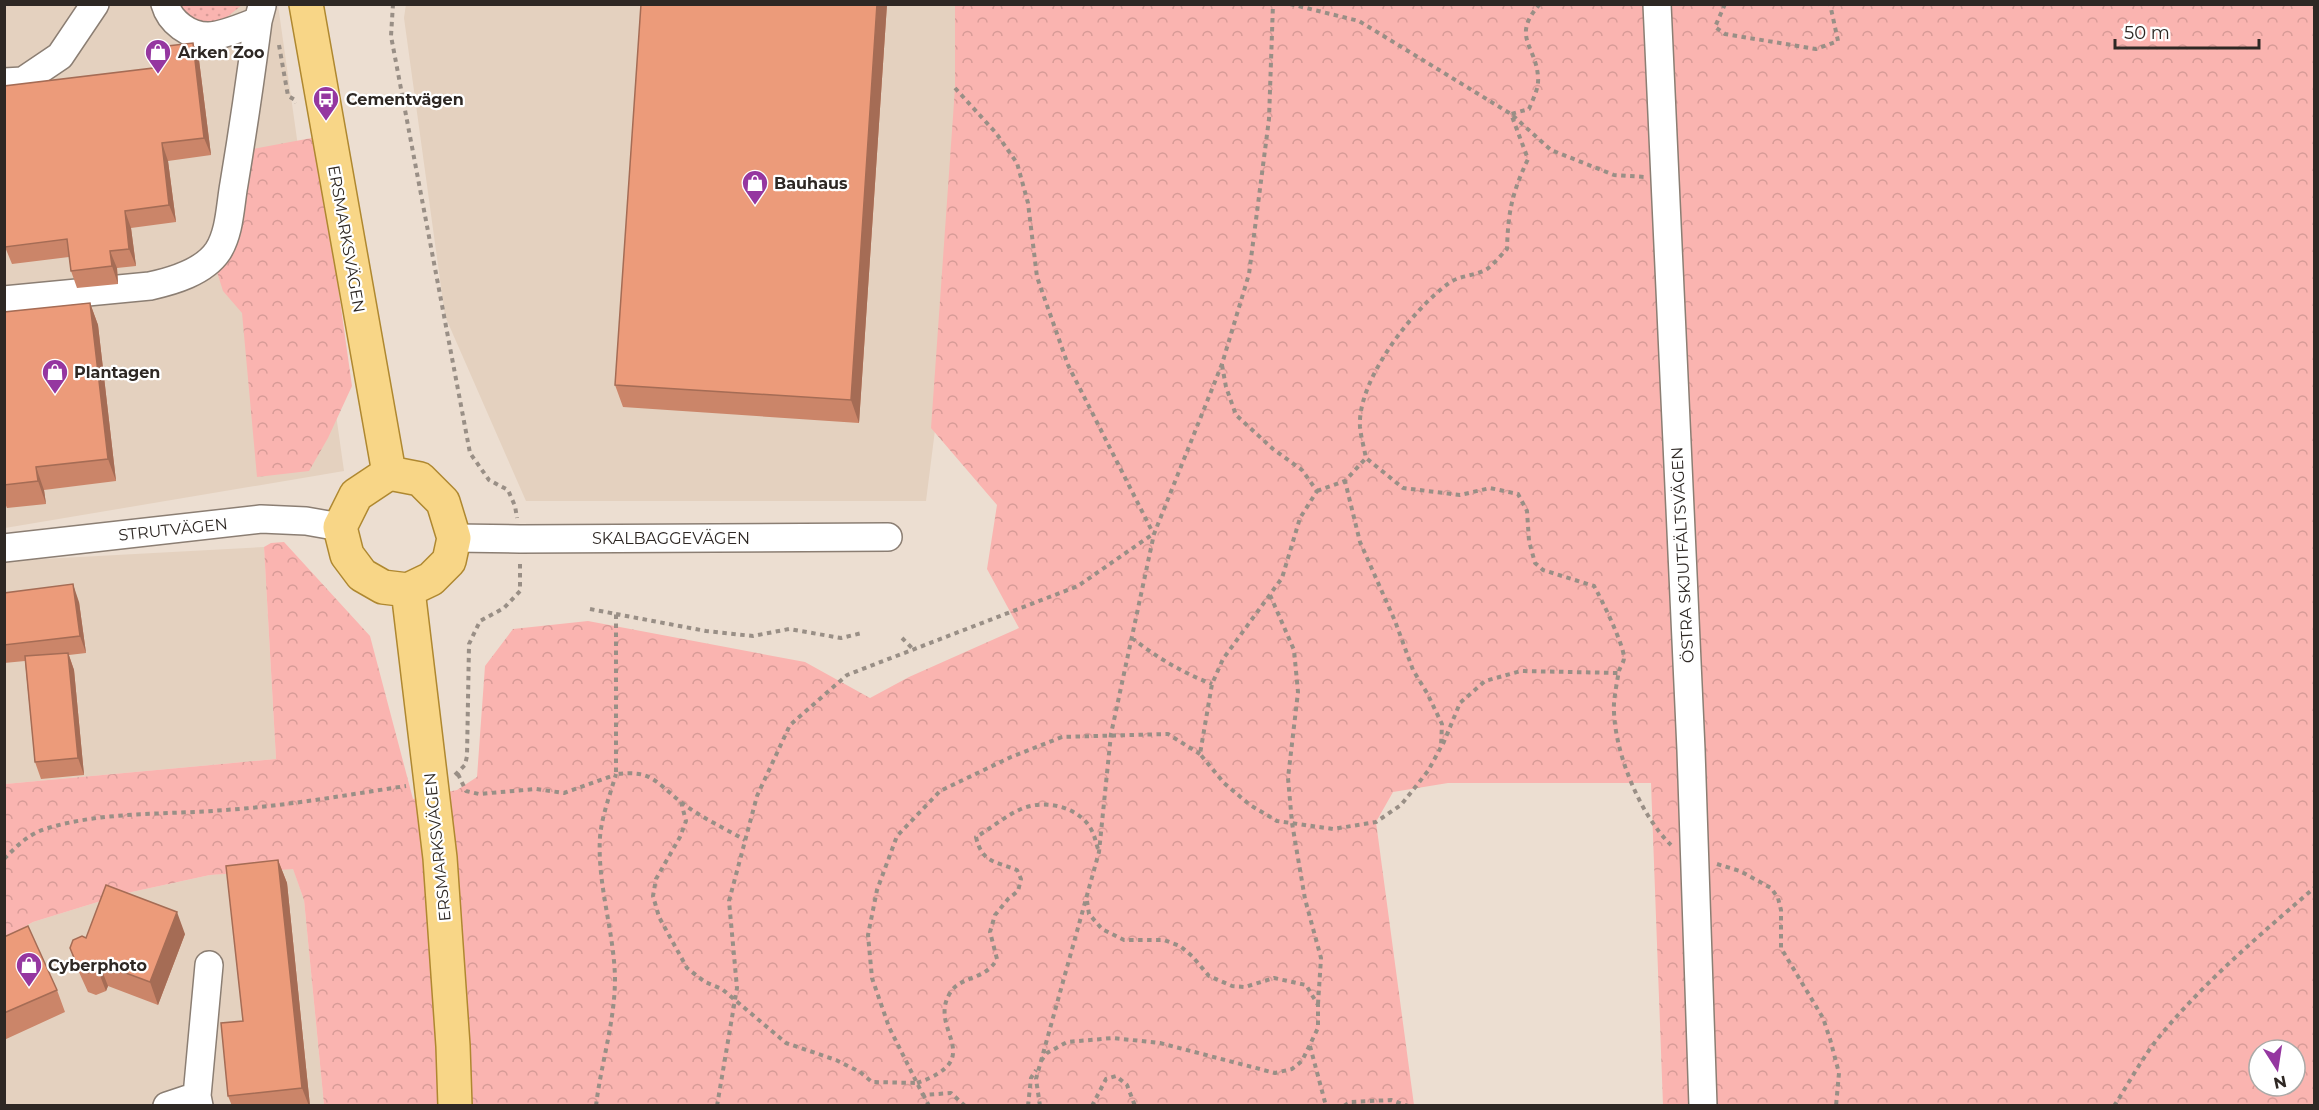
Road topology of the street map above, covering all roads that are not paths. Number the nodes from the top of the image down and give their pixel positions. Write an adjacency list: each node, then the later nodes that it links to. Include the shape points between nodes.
1 (95, 4): 6 (street, via 60,56 23,81)
2 (165, 4): 5 (street, via 180,28 208,36 240,28)
3 (306, 4): 8 (main road, ERSMARKSVÄGEN)
4 (1657, 4): 18 (street, ÖSTRA SKJUTFÄLTSVÄGEN)
5 (260, 13): 7 (street, via 226,235 217,253 169,282)
6 (4, 82)
7 (4, 300)
8 (388, 473): 9 (main road, via 356,495); 11 (main road, via 420,478 442,502)
9 (340, 528): 12 (street, STRUTVÄGEN, via 306,521 261,519); 13 (main road, via 347,555 362,574 383,587)
10 (888, 537): 11 (street, SKALBAGGEVÄGEN)
11 (454, 538): 13 (main road, via 449,561 431,579)
12 (4, 548)
13 (408, 590): 17 (main road, ERSMARKSVÄGEN, via 440,858)
14 (209, 965): 15 (street)
15 (198, 1101): 16 (street)
16 (167, 1106)
17 (455, 1106)
18 (1703, 1106)

